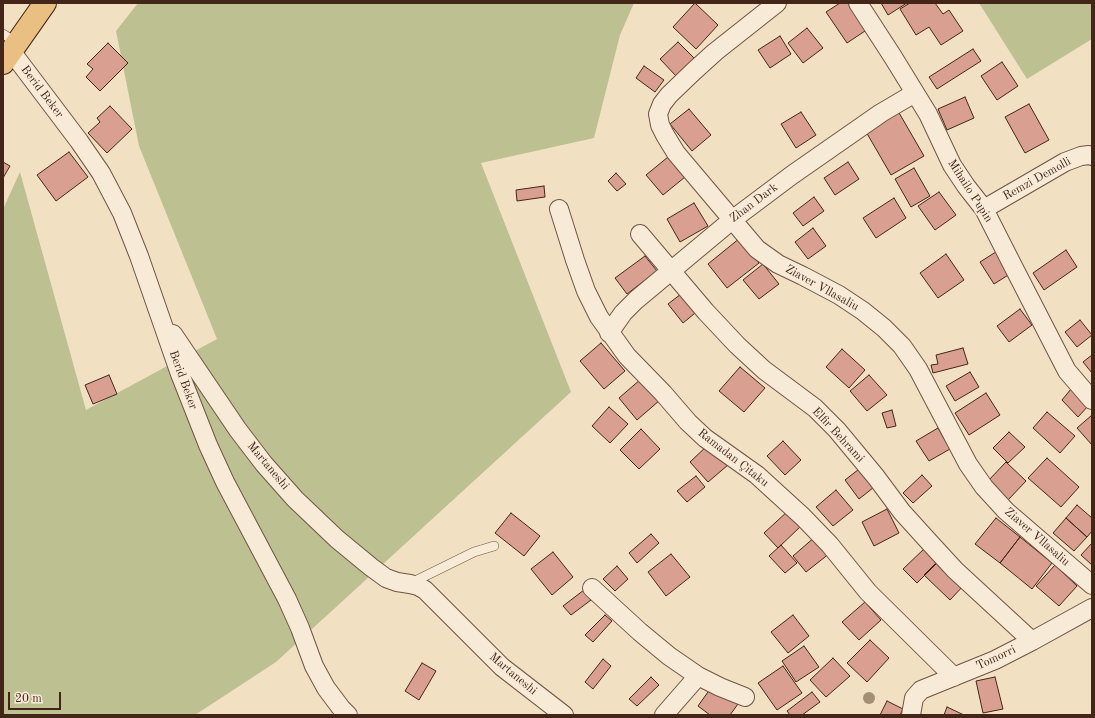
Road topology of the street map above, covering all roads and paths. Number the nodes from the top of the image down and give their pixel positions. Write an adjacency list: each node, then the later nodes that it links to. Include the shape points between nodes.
1 (44, 3): 4 (main road)
2 (776, 3): 9 (street, Ziaver Vllasaliu, via 694,70 669,95 658,114 660,125 676,153)
3 (858, 3): 5 (street, Mihailo Pupin)
4 (9, 48): 12 (street, Berid Beker, via 101,173 122,213)
5 (915, 93): 7 (street, Mihailo Pupin, via 952,165); 9 (street, Zhan Dark, via 881,113)
6 (1092, 156): 7 (street, Remzi Demolli, via 1081,156 1066,162)
7 (984, 208): 14 (street, Mihailo Pupin, via 1067,371)
8 (559, 209): 13 (street, Ramadan Çitaku, via 586,291)
9 (732, 220): 11 (street, Zhan Dark); 17 (street, Ziaver Vllasaliu, via 757,250 863,311 902,346 918,369 968,464 984,487 1006,511)
10 (640, 234): 11 (street, Elfir Behrami)
11 (672, 271): 13 (street, Zhan Dark, via 636,300); 20 (street, Elfir Behrami, via 737,345 764,370 815,408 837,430 902,512 955,570)
12 (160, 313): 16 (street, Martaneshi, via 238,430 295,499 371,567 386,578); 24 (street, Berid Beker, via 183,381 225,482 287,599 314,666 326,688)
13 (609, 333): 22 (street, Ramadan Çitaku, via 688,422 705,438 757,475 803,517 830,545 868,592)
14 (1092, 400)
15 (494, 546): 16 (lane, via 474,552)
16 (410, 584): 25 (street, Martaneshi, via 425,590 502,666)
17 (1092, 585)
18 (592, 588): 21 (street, via 640,632)
19 (1092, 608): 20 (street, Tomorri)
20 (1032, 641): 22 (street, Tomorri)
21 (698, 676): 23 (street); 26 (street)
22 (954, 677): 27 (street, Tomorri, via 921,690 914,698)
23 (745, 697)
24 (348, 715)
25 (564, 715)
26 (664, 715)
27 (911, 715)

